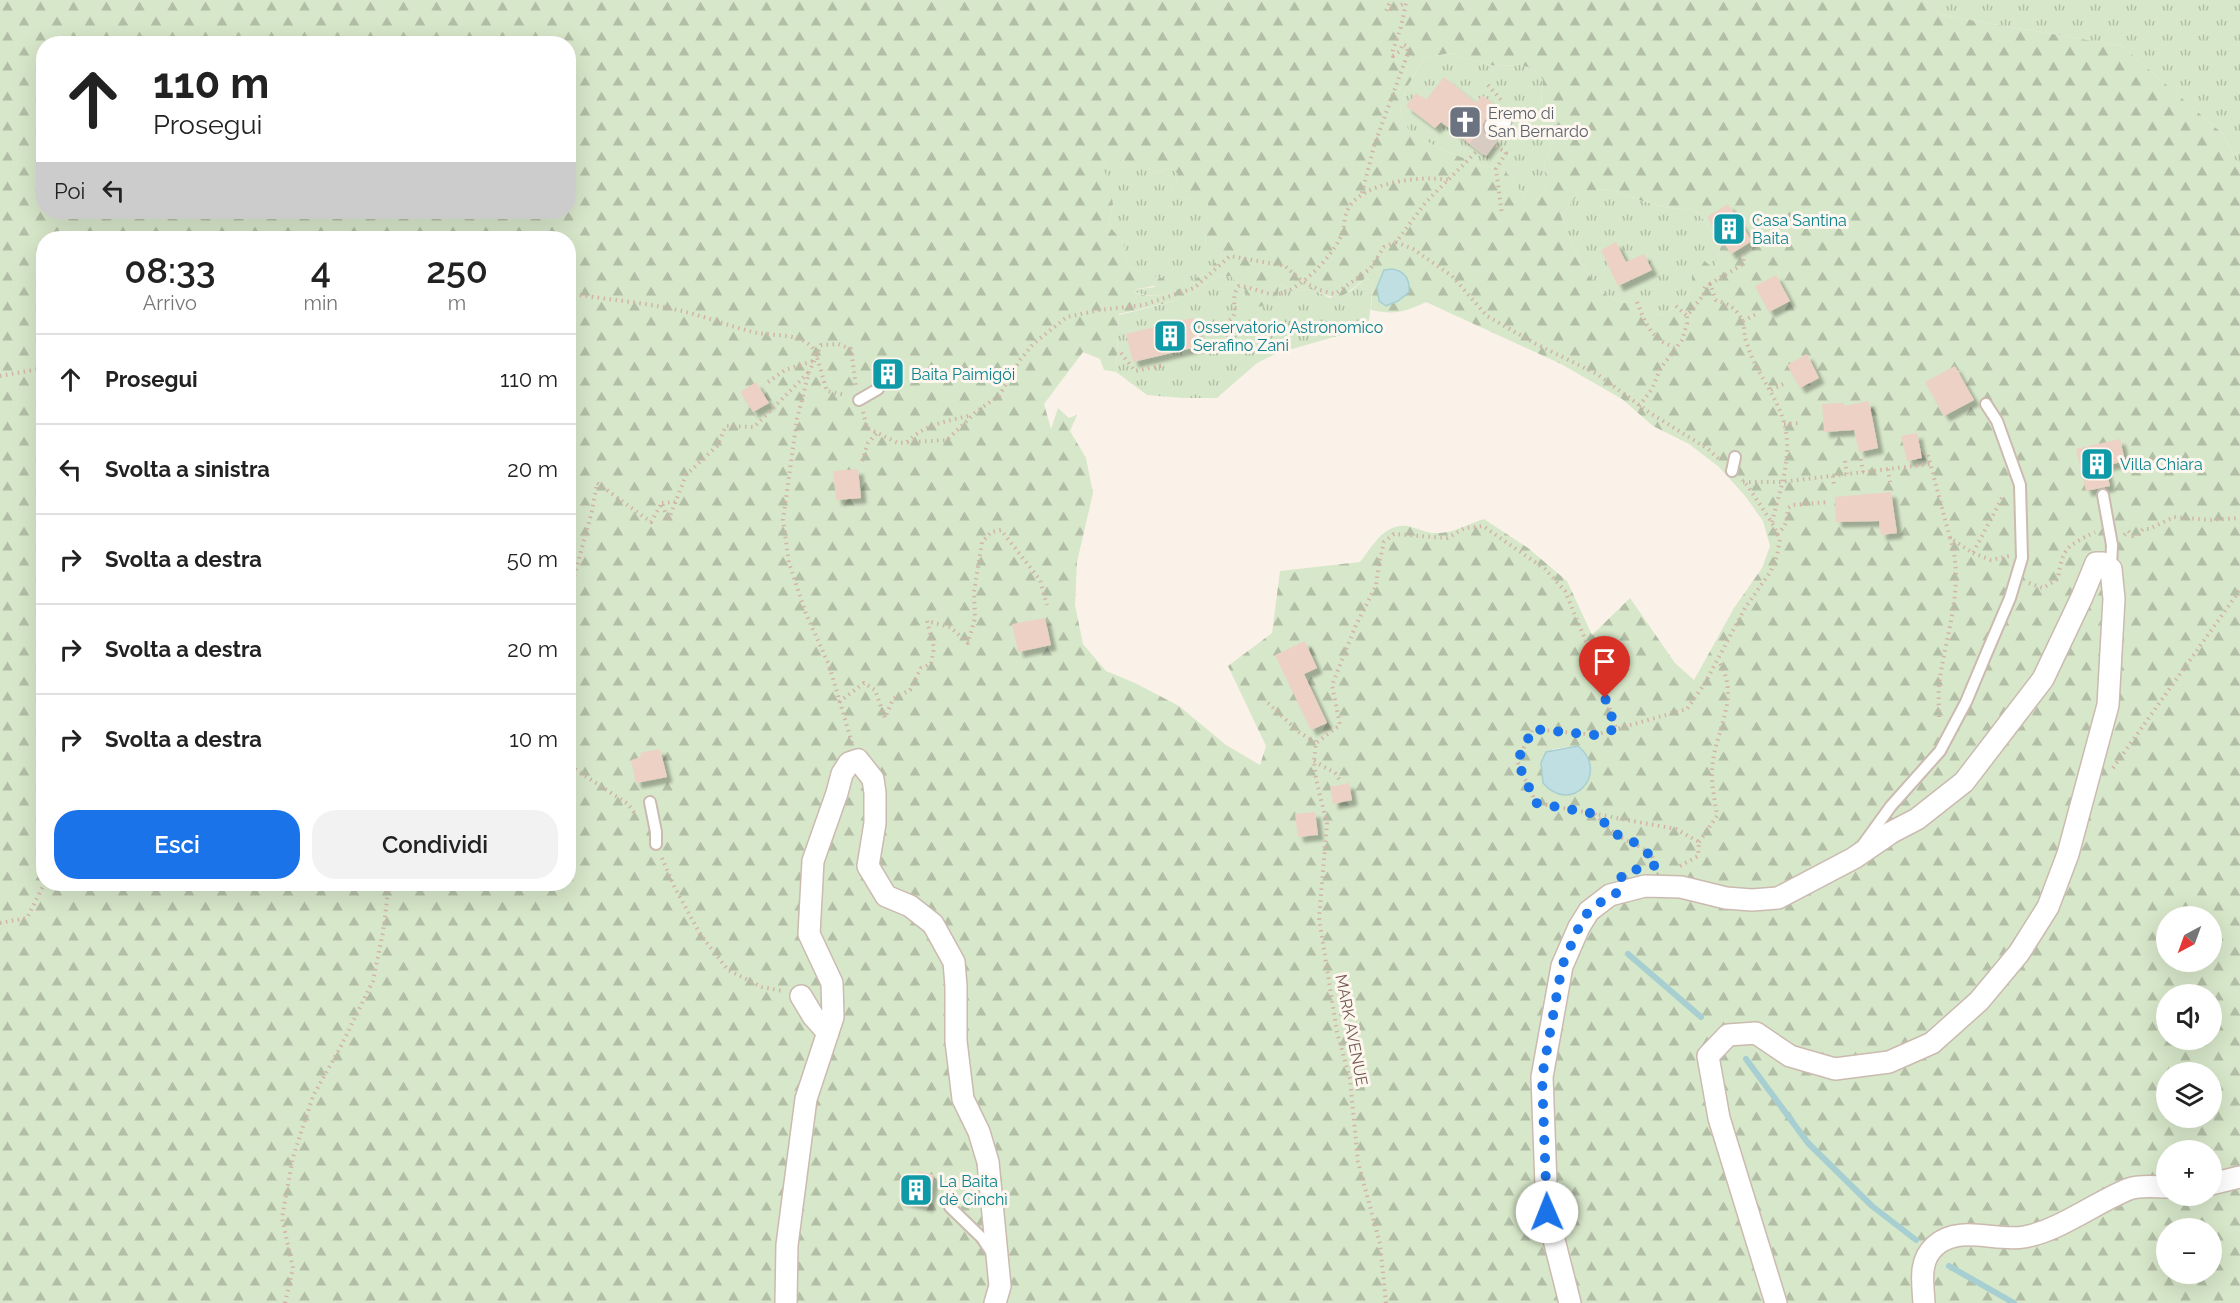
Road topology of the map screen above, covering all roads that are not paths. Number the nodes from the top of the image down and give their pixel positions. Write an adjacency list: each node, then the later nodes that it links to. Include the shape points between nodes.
1 (878, 389): 2 (lane)
2 (858, 396)
3 (1986, 404): 10 (lane, via 1997,421 2020,485 2022,558 2010,598 1940,751 1891,806)
4 (1735, 457): 5 (lane)
5 (1732, 471)
6 (2103, 495): 7 (lane, via 2112,544)
7 (2111, 569): 10 (street, via 2096,563 2043,679 1964,782 1917,819); 21 (street, via 2114,599 2108,705 2068,854 2048,907 2006,969 1979,1001 1932,1043 1889,1062 1835,1068 1790,1056 1756,1033 1728,1035 1708,1056 1719,1118)
8 (650, 802): 9 (lane)
9 (656, 844)
10 (1854, 858): 20 (street, via 1778,898 1726,898 1682,887 1645,886 1610,895 1588,912 1562,966 1542,1077 1547,1212)
11 (801, 996): 12 (street)
12 (828, 1033): 17 (street, via 833,1017 832,983 809,934 813,861 842,774 849,763 858,760 873,778 875,793 868,866 886,896 910,906 933,924 954,962 956,1041 963,1099 988,1162); 18 (street, via 806,1099 787,1245)
13 (2240, 1177): 14 (street)
14 (2222, 1181)
15 (2156, 1187): 22 (street, via 2132,1188 2024,1237 1977,1234 1943,1240 1927,1255 1922,1269)
16 (950, 1207): 17 (lane, via 982,1238)
17 (997, 1261): 19 (street, via 1000,1286)
18 (786, 1303)
19 (995, 1303)
20 (1570, 1303)
21 (1776, 1303)
22 (1924, 1303)

